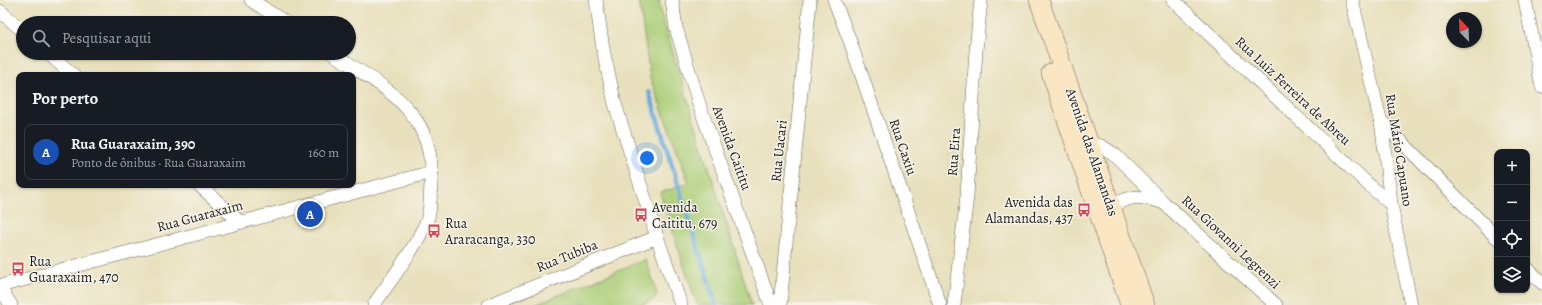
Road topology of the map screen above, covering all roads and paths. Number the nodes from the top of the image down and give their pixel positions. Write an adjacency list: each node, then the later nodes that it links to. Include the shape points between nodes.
1 (251, 0): 13 (street)
2 (596, 0): 28 (street, via 615,104)
3 (672, 0): 37 (street, Avenida Caititu, via 676,28 700,107)
4 (810, 0): 38 (street, Rua Uacari)
5 (834, 0): 39 (street, Rua Caxiu)
6 (981, 0): 40 (street, Rua Eira, via 967,196)
7 (1025, 0): 20 (street, Avenida das Alamandas)
8 (1039, 0): 20 (street, Avenida das Alamandas)
9 (1173, 0): 24 (street, Rua Luiz Ferreira de Abreu)
10 (1352, 0): 19 (street, Rua Mário Capuano)
11 (1525, 0): 18 (street)
12 (0, 11): 14 (street)
13 (275, 16)
14 (16, 25)
15 (56, 60): 17 (street)
16 (343, 60): 21 (street, via 387,89 409,109 421,127 429,149)
17 (70, 72)
18 (1542, 87)
19 (1380, 120): 24 (street, Rua Mário Capuano); 27 (street)
20 (1083, 145): 23 (street, Rua Giovanni Legrenzi, via 1101,146 1114,154); 25 (street, Avenida das Alamandas)
21 (432, 172): 26 (street, Rua Guaraxaim); 34 (street, via 427,220 410,253)
22 (201, 188): 26 (street)
23 (1164, 202): 25 (street, Rua Giovanni Legrenzi, via 1141,196); 42 (street, Rua Giovanni Legrenzi)
24 (1391, 204): 43 (street, Rua Mário Capuano)
25 (1104, 208): 32 (street, Avenida das Alamandas)
26 (240, 222): 31 (street, Rua Guaraxaim)
27 (1494, 235)
28 (657, 237): 35 (street, Rua Tubiba); 36 (street)
29 (1530, 271): 30 (street)
30 (1542, 283)
31 (0, 287): 33 (street)
32 (1129, 296): 41 (street, Avenida das Alamandas)
33 (11, 305)
34 (374, 305)
35 (489, 305)
36 (681, 305)
37 (771, 305)
38 (780, 305)
39 (940, 305)
40 (954, 305)
41 (1145, 305)
42 (1276, 305)
43 (1411, 305)

